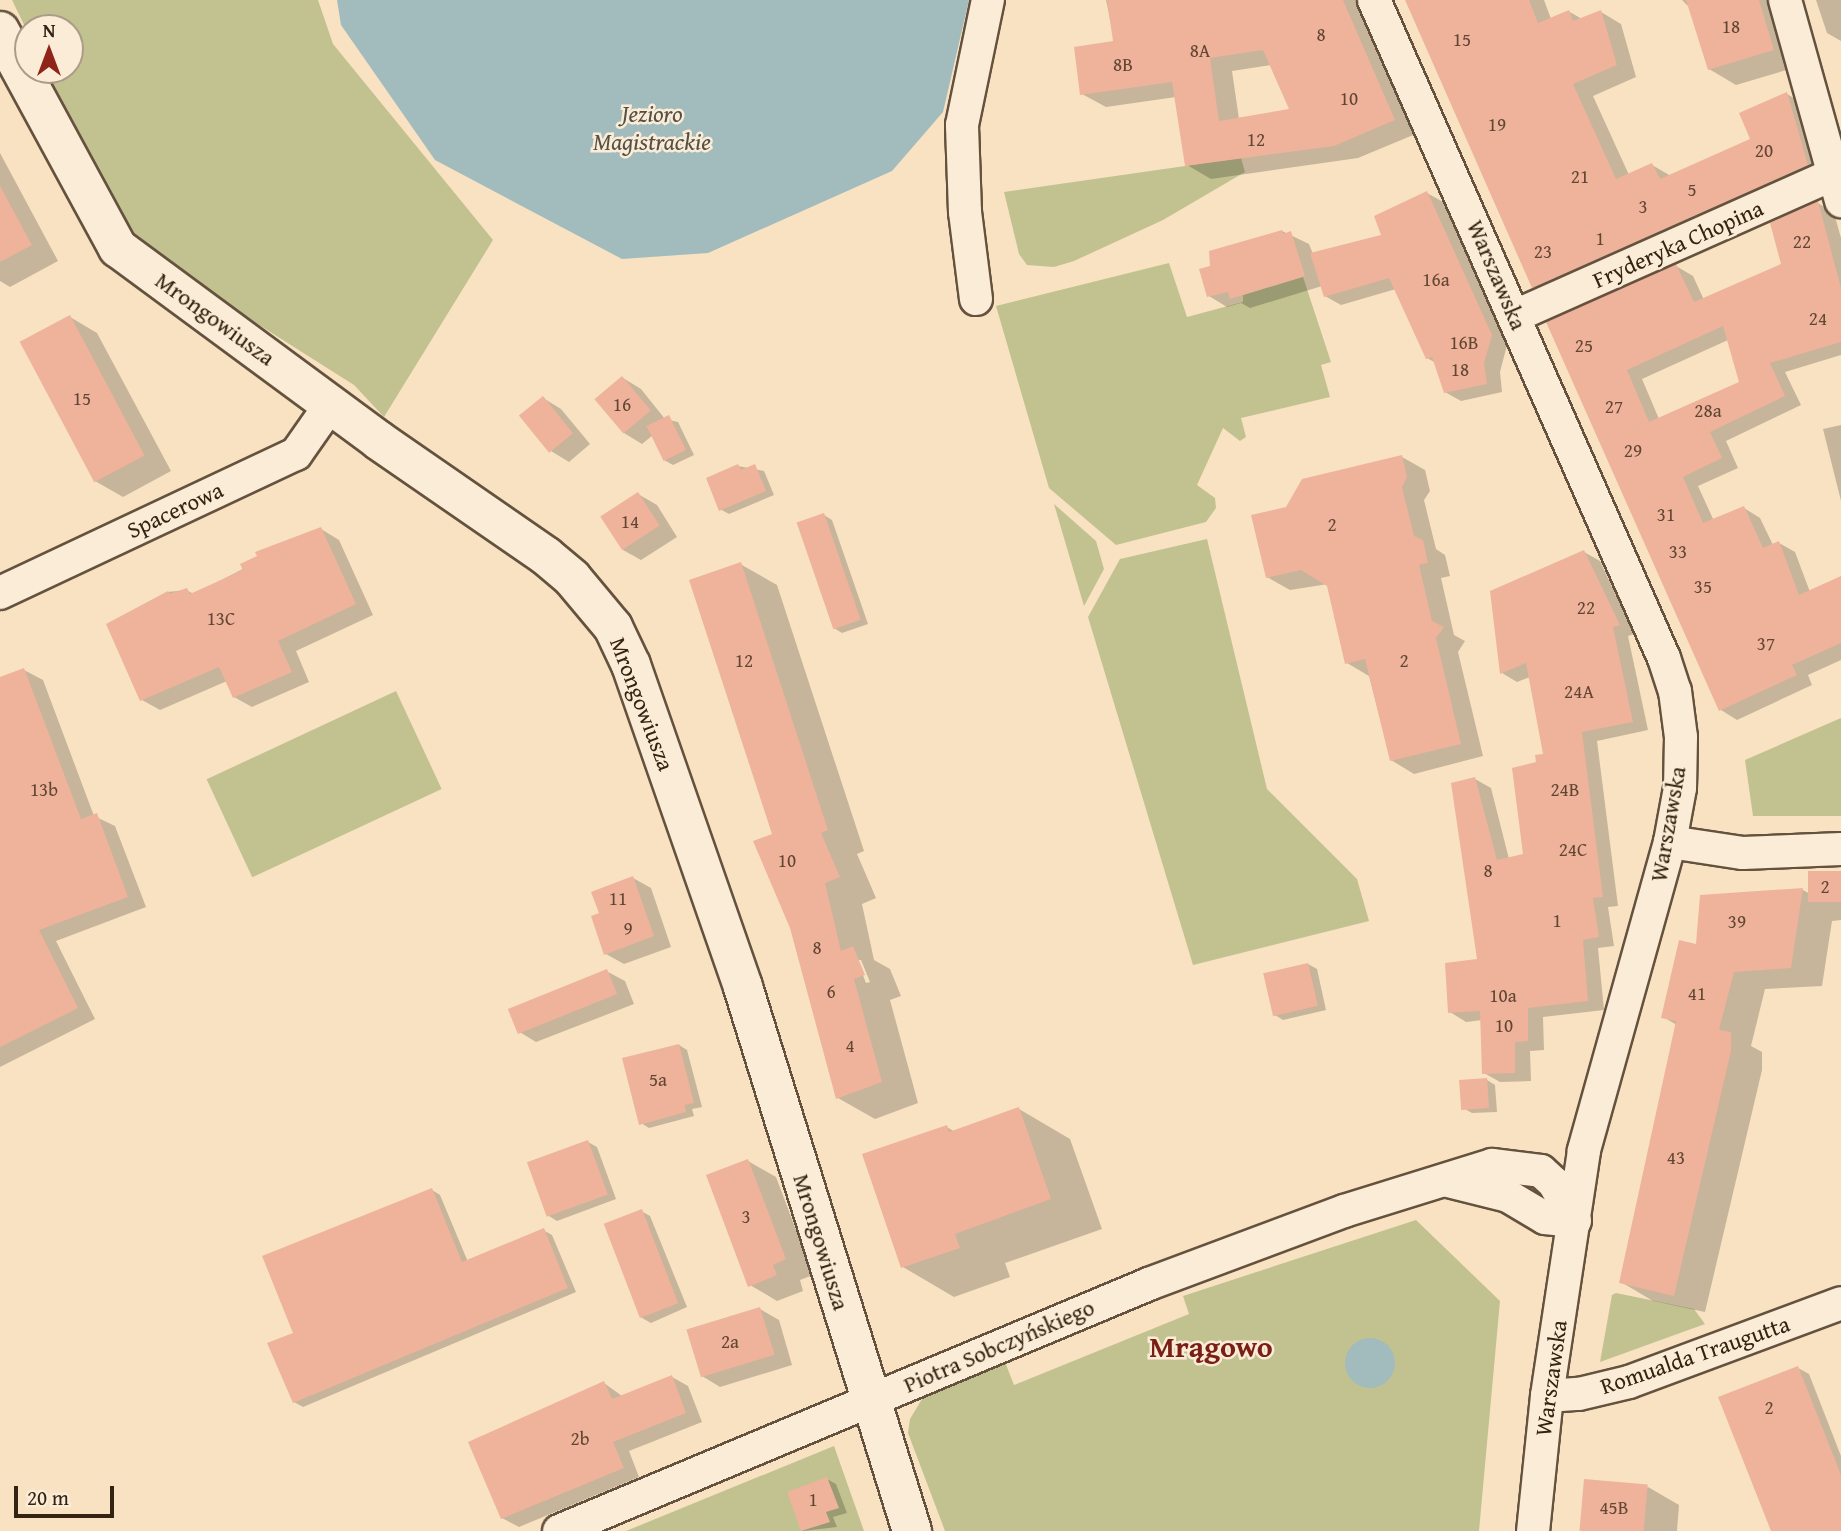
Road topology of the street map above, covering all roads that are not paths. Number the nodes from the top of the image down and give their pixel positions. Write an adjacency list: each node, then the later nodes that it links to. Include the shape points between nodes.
1 (988, 0): 6 (street, via 962,125 965,212)
2 (1374, 0): 7 (street, Warszawska)
3 (1785, 0): 5 (street)
4 (0, 32): 8 (street, Mrongowiusza, via 118,248)
5 (1839, 182): 7 (street, Fryderyka Chopina)
6 (976, 299)
7 (1515, 316): 10 (street, Warszawska, via 1675,691 1681,737 1680,788)
8 (331, 404): 9 (street, Spacerowa, via 296,454); 15 (street, Mrongowiusza, via 545,556 580,587 613,627 631,665 743,987)
9 (0, 593)
10 (1670, 842): 11 (street, via 1742,853); 12 (street, Warszawska, via 1584,1151)
11 (1841, 849)
12 (1575, 1221): 14 (street, Warszawska); 15 (street, Piotra Sobczyńskiego, via 1554,1183 1541,1171 1492,1165 1344,1211 1187,1269)
13 (1841, 1303): 14 (street, Romualda Traugutta, via 1629,1382)
14 (1547, 1396): 18 (street, Warszawska)
15 (868, 1401): 16 (street, Piotra Sobczyńskiego); 17 (street, Mrongowiusza)
16 (559, 1531)
17 (912, 1531)
18 (1533, 1531)

